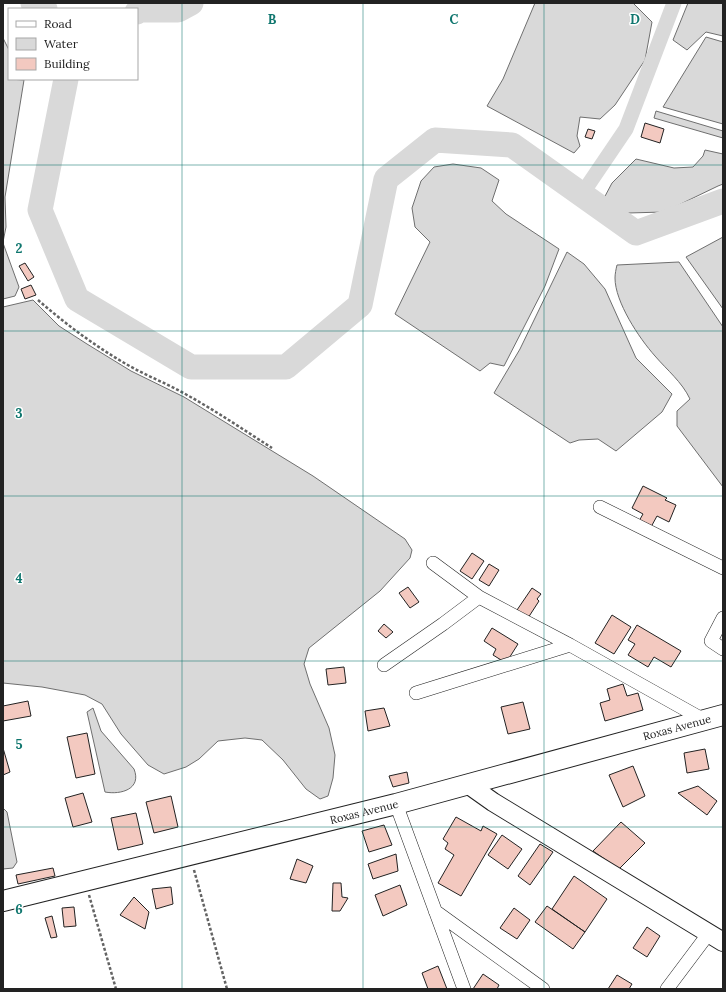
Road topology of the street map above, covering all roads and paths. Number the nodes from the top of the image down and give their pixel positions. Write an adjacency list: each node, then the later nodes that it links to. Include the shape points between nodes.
1 (38, 300): 2 (path, via 88,340 134,368 217,412)
2 (272, 448)
3 (600, 507): 5 (street)
4 (433, 563): 6 (street)
5 (723, 568)
6 (479, 597): 8 (street); 10 (street)
7 (723, 618): 9 (street, via 711,641)
8 (570, 645): 11 (street); 13 (street)
9 (723, 649)
10 (384, 665)
11 (416, 693)
12 (723, 715): 13 (main road, Roxas Avenue)
13 (704, 720): 14 (main road, Roxas Avenue)
14 (469, 785): 15 (main road, Roxas Avenue); 20 (street)
15 (396, 804): 16 (main road, Roxas Avenue); 19 (street)
16 (190, 855): 17 (main road, Roxas Avenue); 22 (path)
17 (85, 881): 18 (main road, Roxas Avenue); 21 (path)
18 (3, 902)
19 (435, 911): 23 (street); 24 (street)
20 (716, 937): 25 (street)
21 (116, 989)
22 (227, 989)
23 (464, 989)
24 (543, 989)
25 (667, 989)

